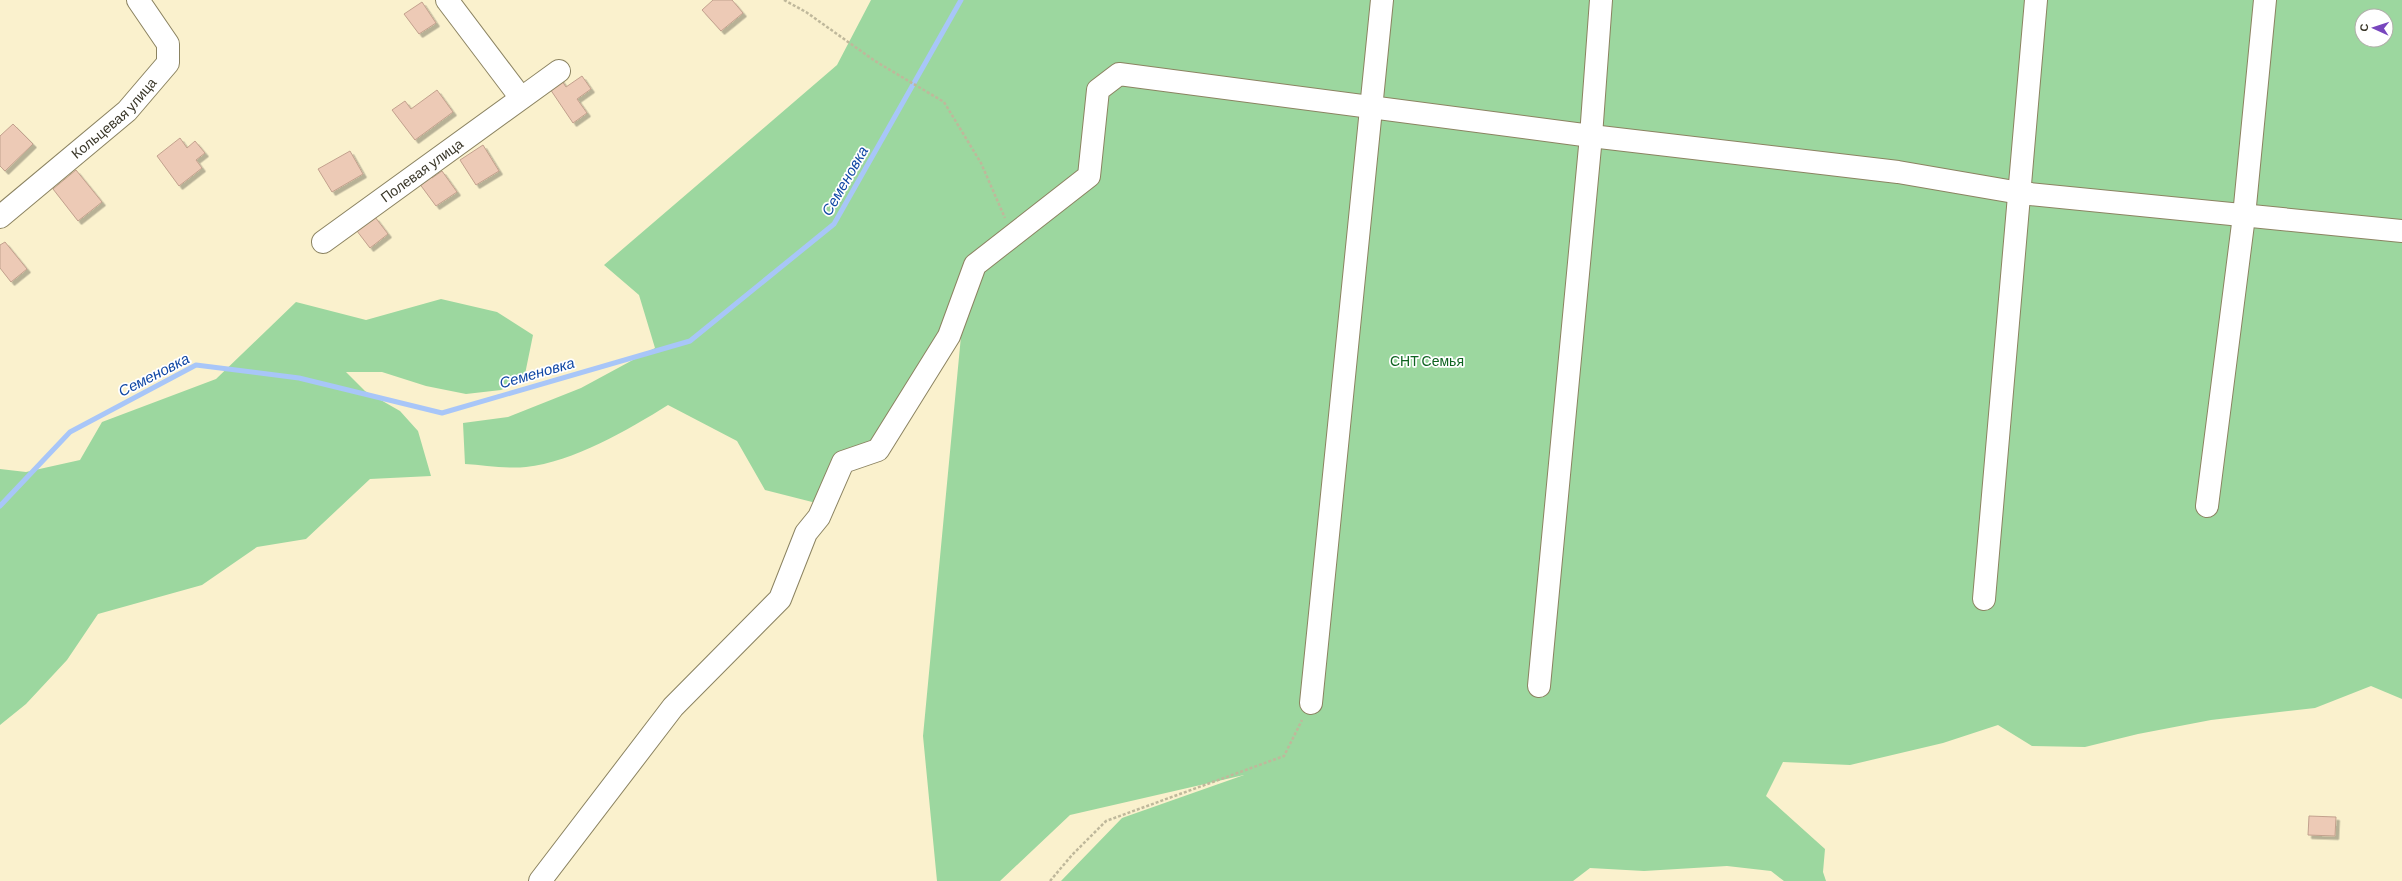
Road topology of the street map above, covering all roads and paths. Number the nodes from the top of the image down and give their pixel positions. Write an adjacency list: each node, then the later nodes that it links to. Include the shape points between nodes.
1 (138, 0): 14 (street, Кольцевая улица, via 168,44 168,63 128,111)
2 (447, 0): 9 (street)
3 (784, 0): 16 (path, via 806,12 875,61 944,102 981,163)
4 (1382, 0): 10 (street)
5 (1601, 0): 11 (street)
6 (2036, 0): 12 (street)
7 (2265, 0): 13 (street)
8 (559, 71): 9 (street, Полевая улица)
9 (521, 98): 17 (street, Полевая улица)
10 (1372, 107): 11 (street); 16 (street, via 1119,74 1098,90 1089,176); 21 (street)
11 (1591, 136): 12 (street, via 1898,172); 20 (street)
12 (2020, 192): 13 (street); 19 (street)
13 (2244, 216): 15 (street); 18 (street)
14 (0, 217)
15 (2402, 232)
16 (1013, 236): 22 (street, via 975,266 949,336 878,450 843,462 818,517 806,533 780,598 673,707)
17 (323, 242)
18 (2206, 506)
19 (1984, 599)
20 (1539, 686)
21 (1311, 703): 23 (path, via 1284,756 1106,821)
22 (540, 881)
23 (1050, 881)

